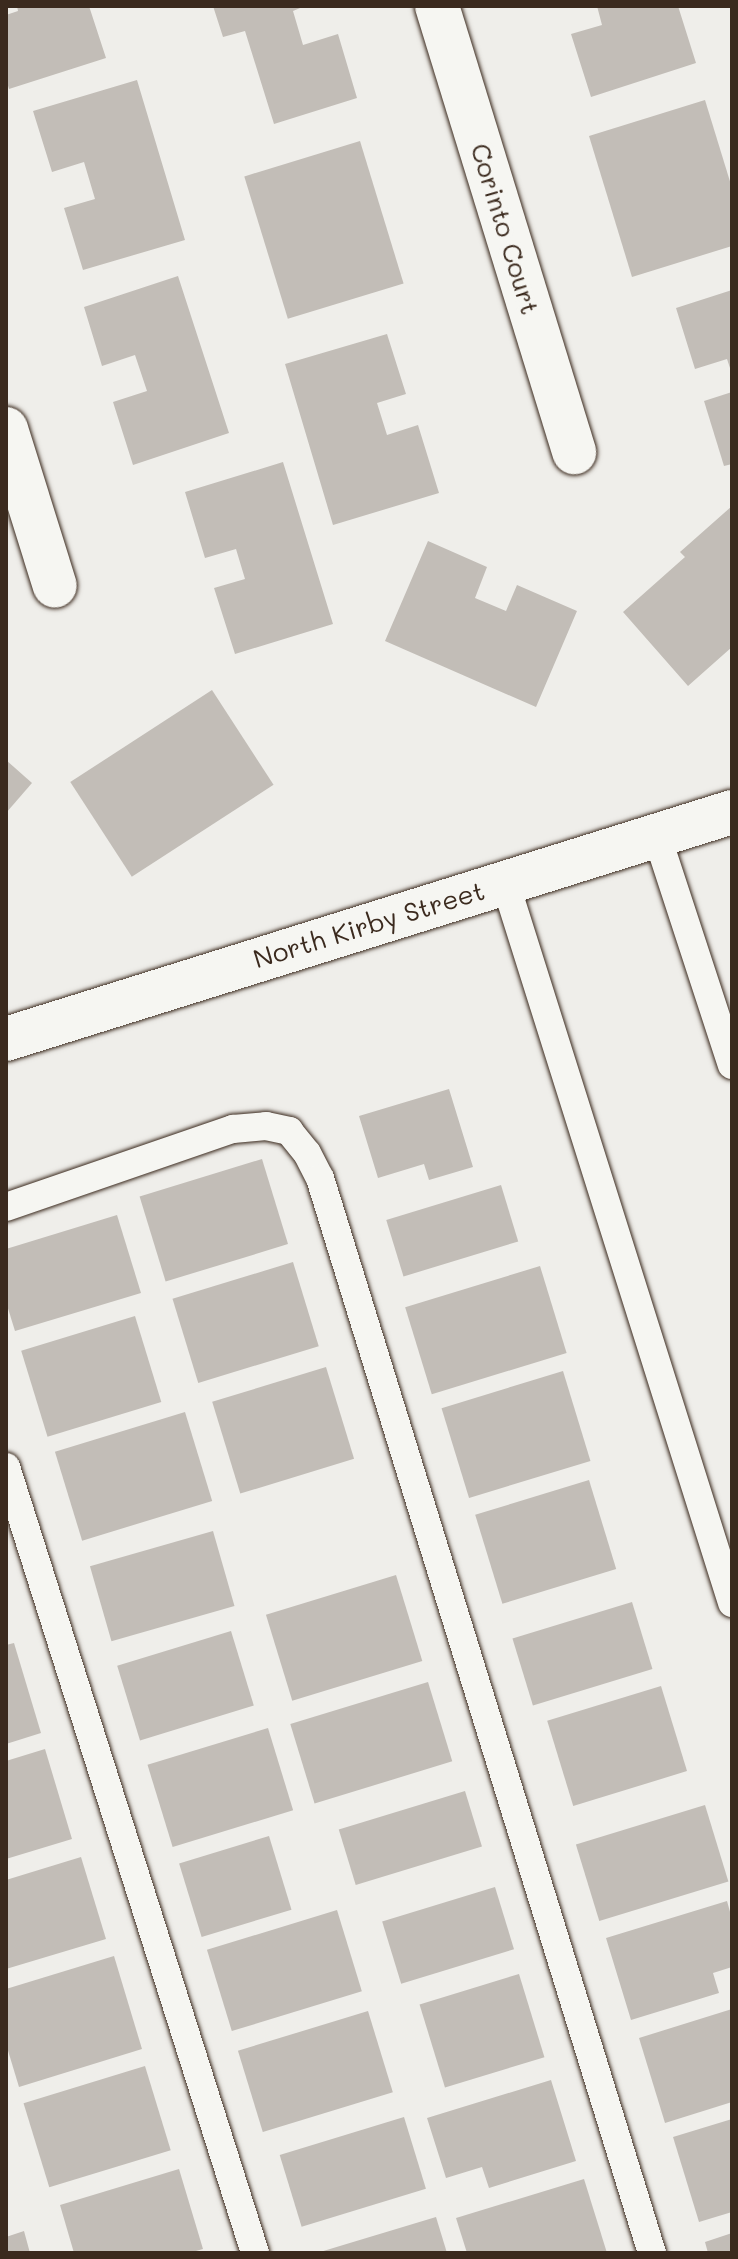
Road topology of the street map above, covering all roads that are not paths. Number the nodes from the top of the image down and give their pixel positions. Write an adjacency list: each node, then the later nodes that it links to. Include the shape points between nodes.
1 (437, 6): 3 (street, Corinto Court)
2 (6, 429): 4 (street)
3 (574, 452)
4 (55, 586)
5 (732, 812): 6 (street, North Kirby Street)
6 (657, 836): 7 (street, North Kirby Street); 9 (lane)
7 (505, 882): 8 (street, North Kirby Street); 12 (lane)
8 (6, 1039)
9 (732, 1065)
10 (6, 1207): 14 (lane, via 233,1129 266,1126 289,1131 307,1153 320,1178)
11 (6, 1467): 13 (lane)
12 (732, 1603)
13 (255, 2253)
14 (652, 2253)

